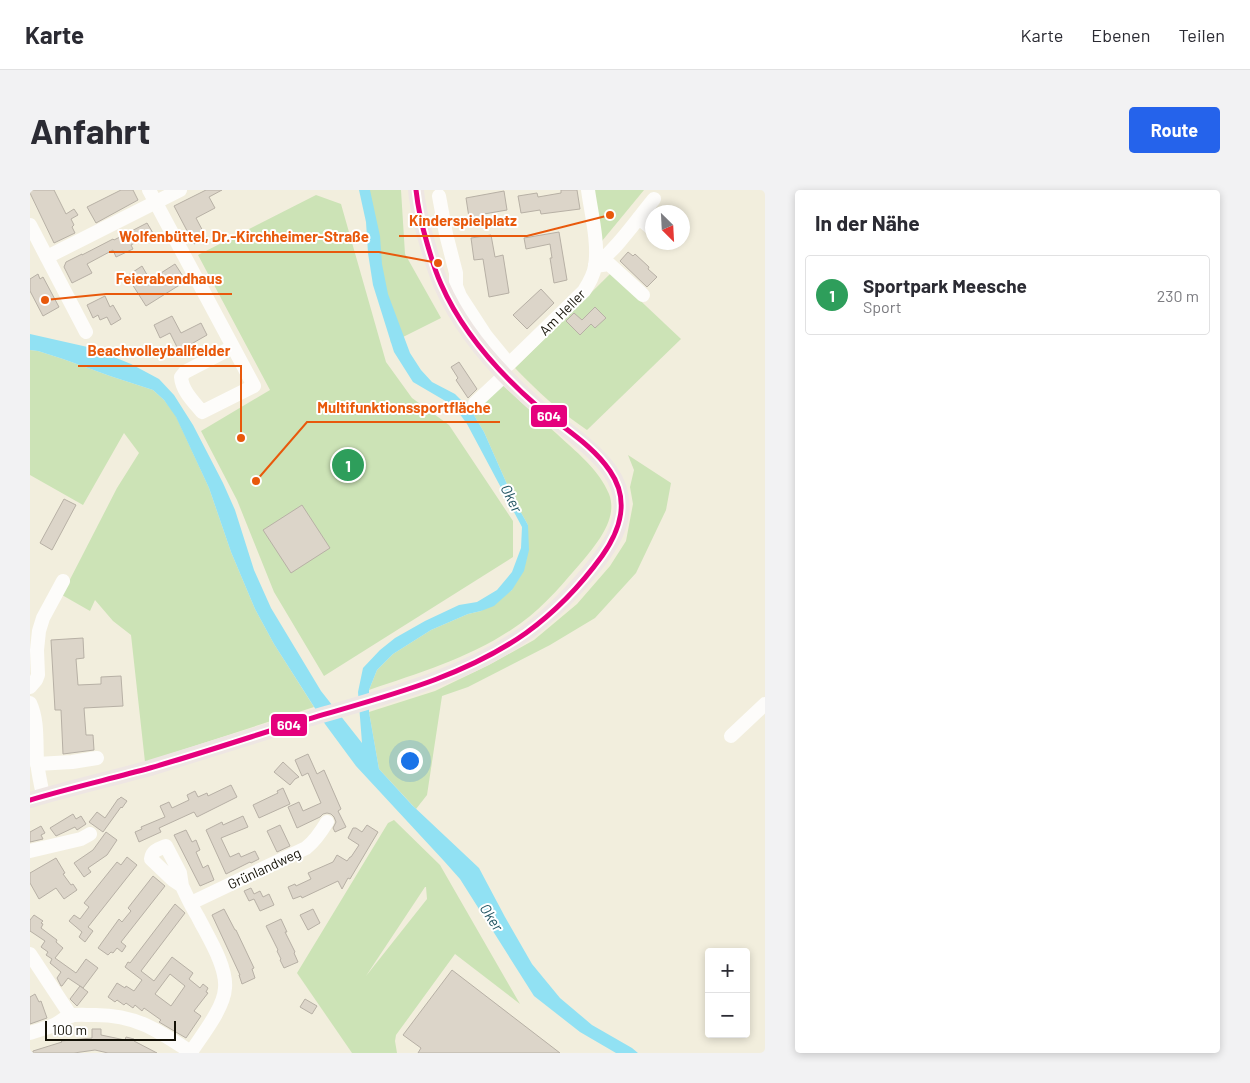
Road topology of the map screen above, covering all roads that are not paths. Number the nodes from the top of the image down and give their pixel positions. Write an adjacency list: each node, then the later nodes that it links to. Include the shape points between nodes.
1 (180, 190): 4 (street)
2 (416, 190): 15 (main road, via 428,246 451,304 479,346)
3 (588, 190): 11 (street, Am Heller, via 596,245)
4 (153, 196): 10 (street); 14 (street)
5 (439, 196): 15 (street, via 456,286)
6 (654, 199): 7 (street)
7 (639, 218): 8 (street); 11 (street)
8 (645, 223)
9 (30, 225): 10 (street)
10 (47, 257): 13 (street)
11 (595, 266): 12 (street, via 609,264); 15 (street, Am Heller, via 584,291)
12 (643, 295)
13 (86, 332)
14 (233, 347): 14 (street, via 254,386 202,412 184,388 181,377)
15 (507, 370): 16 (street, Am Heller); 24 (main road, via 531,401 608,468 620,494 619,525 609,547 532,628 477,662 403,690 150,768)
16 (475, 403)
17 (63, 581): 18 (street, via 43,618 38,639 38,675)
18 (30, 687)
19 (30, 703): 23 (street)
20 (765, 704): 21 (street)
21 (732, 736)
22 (97, 758): 23 (street)
23 (37, 764): 24 (street)
24 (36, 798)
25 (327, 822): 29 (street, Grünlandweg, via 306,848)
26 (90, 834): 27 (street)
27 (30, 851)
28 (182, 886): 29 (street)
29 (191, 903): 33 (street, via 214,948 225,978 225,989 218,1009)
30 (30, 954): 31 (street)
31 (70, 1016): 32 (street); 33 (street, via 105,1014 130,1018 146,1024)
32 (30, 1033)
33 (191, 1053)

